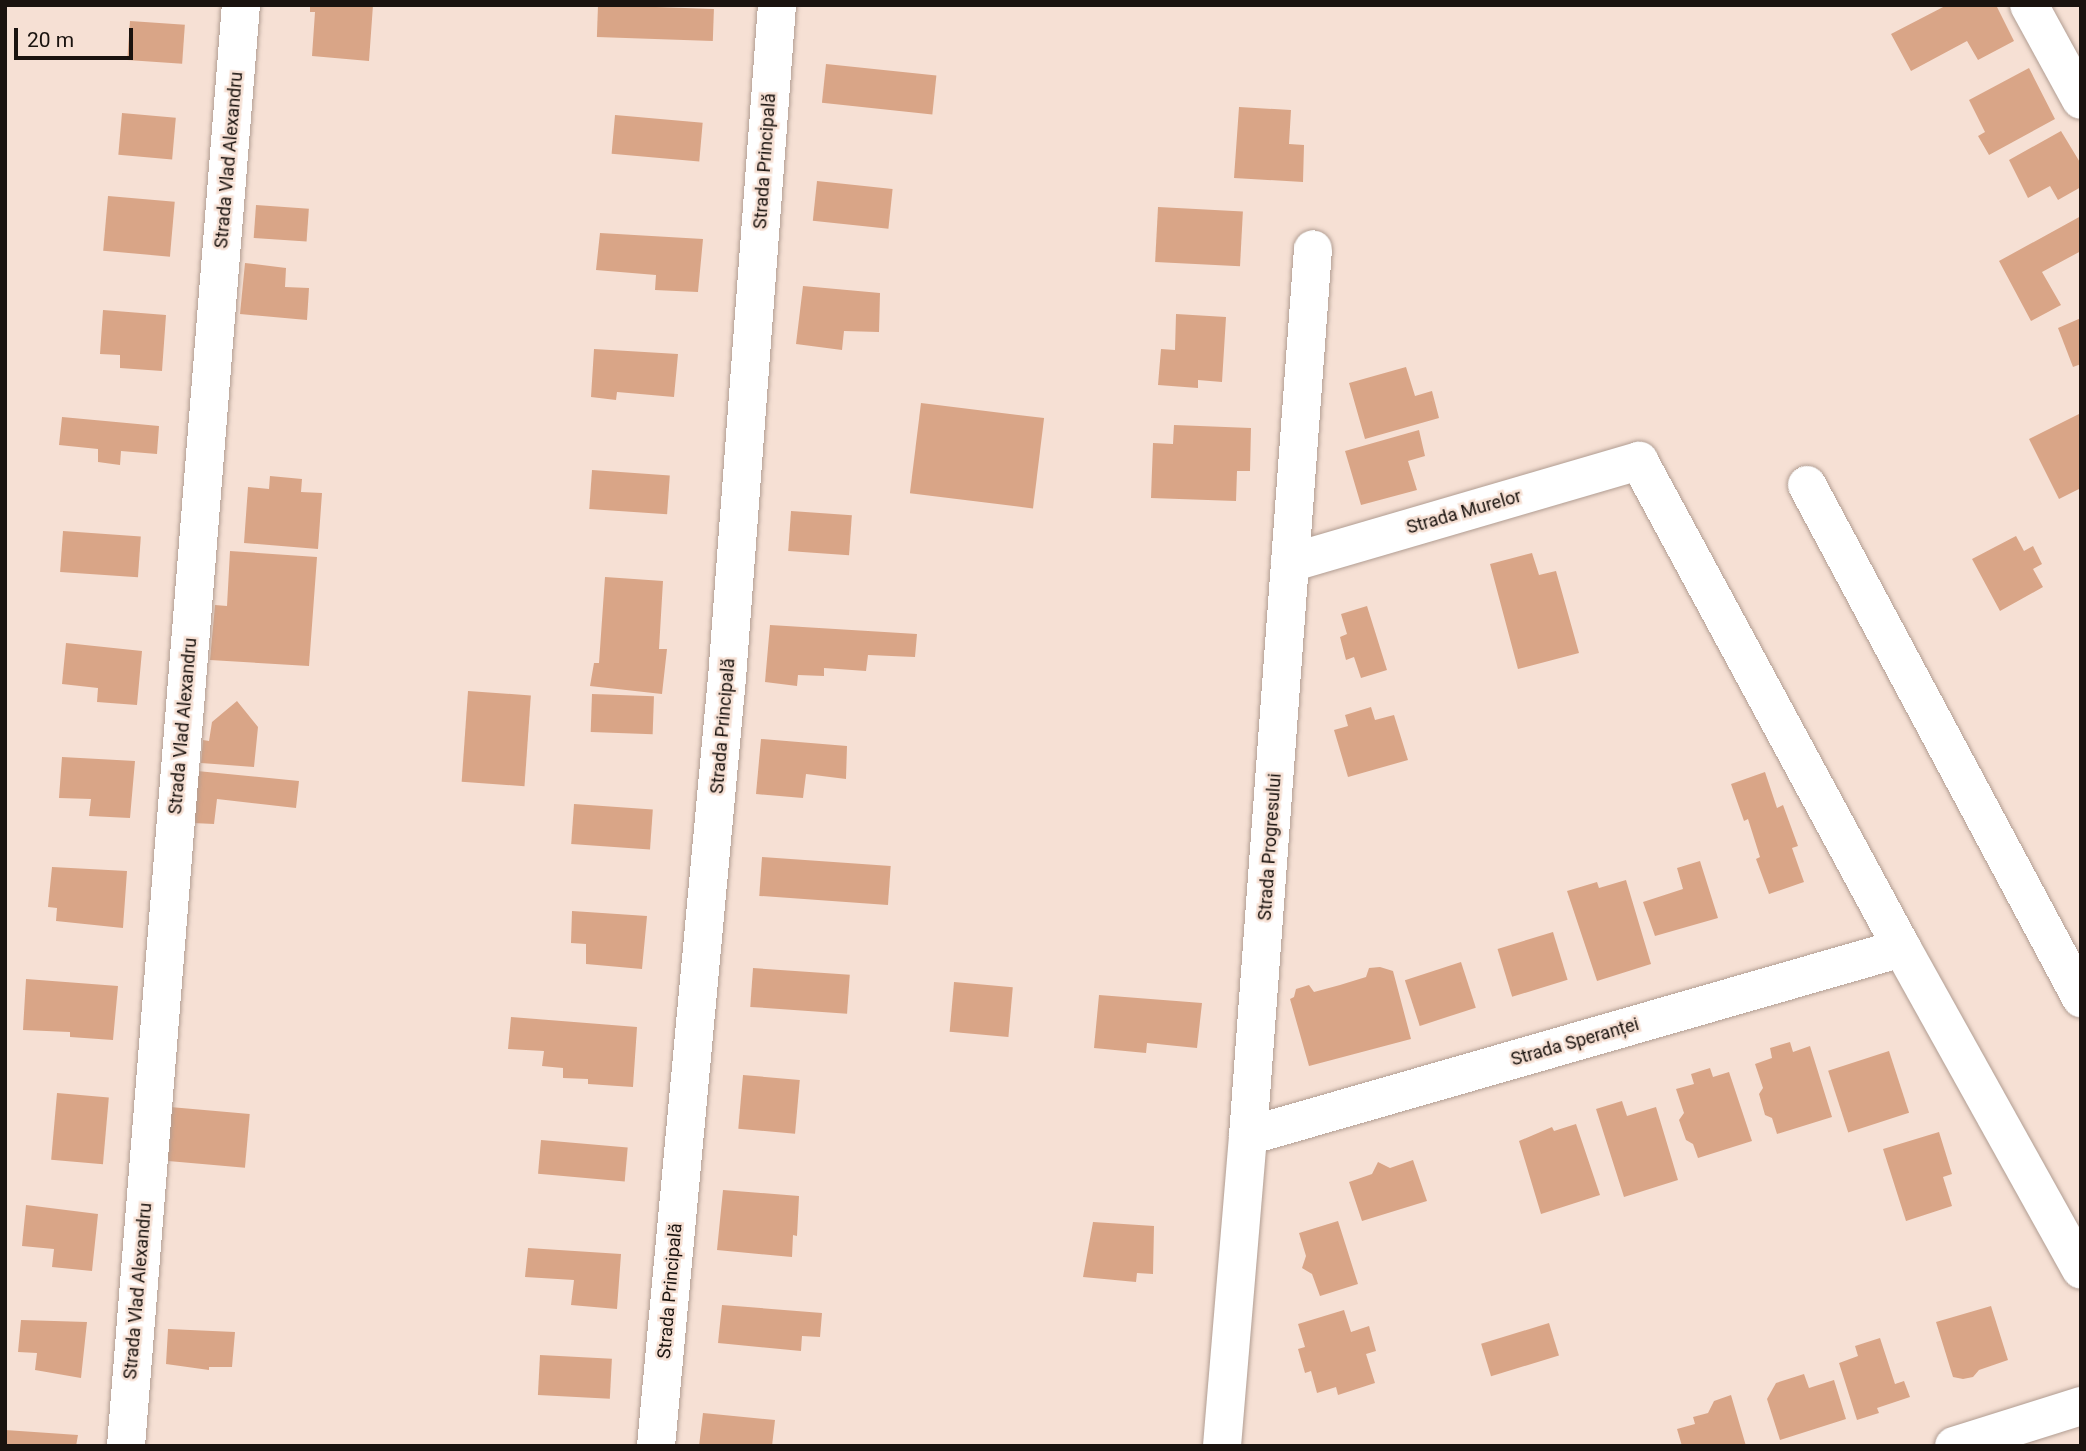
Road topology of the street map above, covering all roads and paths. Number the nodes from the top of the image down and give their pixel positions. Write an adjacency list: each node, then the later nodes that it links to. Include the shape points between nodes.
1 (241, 5): 13 (street, Strada Vlad Alexandru)
2 (777, 5): 14 (street, Strada Principală, via 727,678)
3 (2029, 5): 4 (street)
4 (2081, 100)
5 (1313, 248): 7 (street, Strada Progresului)
6 (1807, 485): 9 (street)
7 (1290, 563): 8 (street, Strada Murelor, via 1639,461); 10 (street, Strada Progresului)
8 (1902, 948): 10 (street, Strada Speranței); 11 (street)
9 (2081, 998)
10 (1248, 1136): 15 (street, Strada Progresului)
11 (2081, 1270)
12 (2081, 1406): 16 (street)
13 (125, 1446)
14 (656, 1446)
15 (1222, 1446)
16 (1954, 1446)

